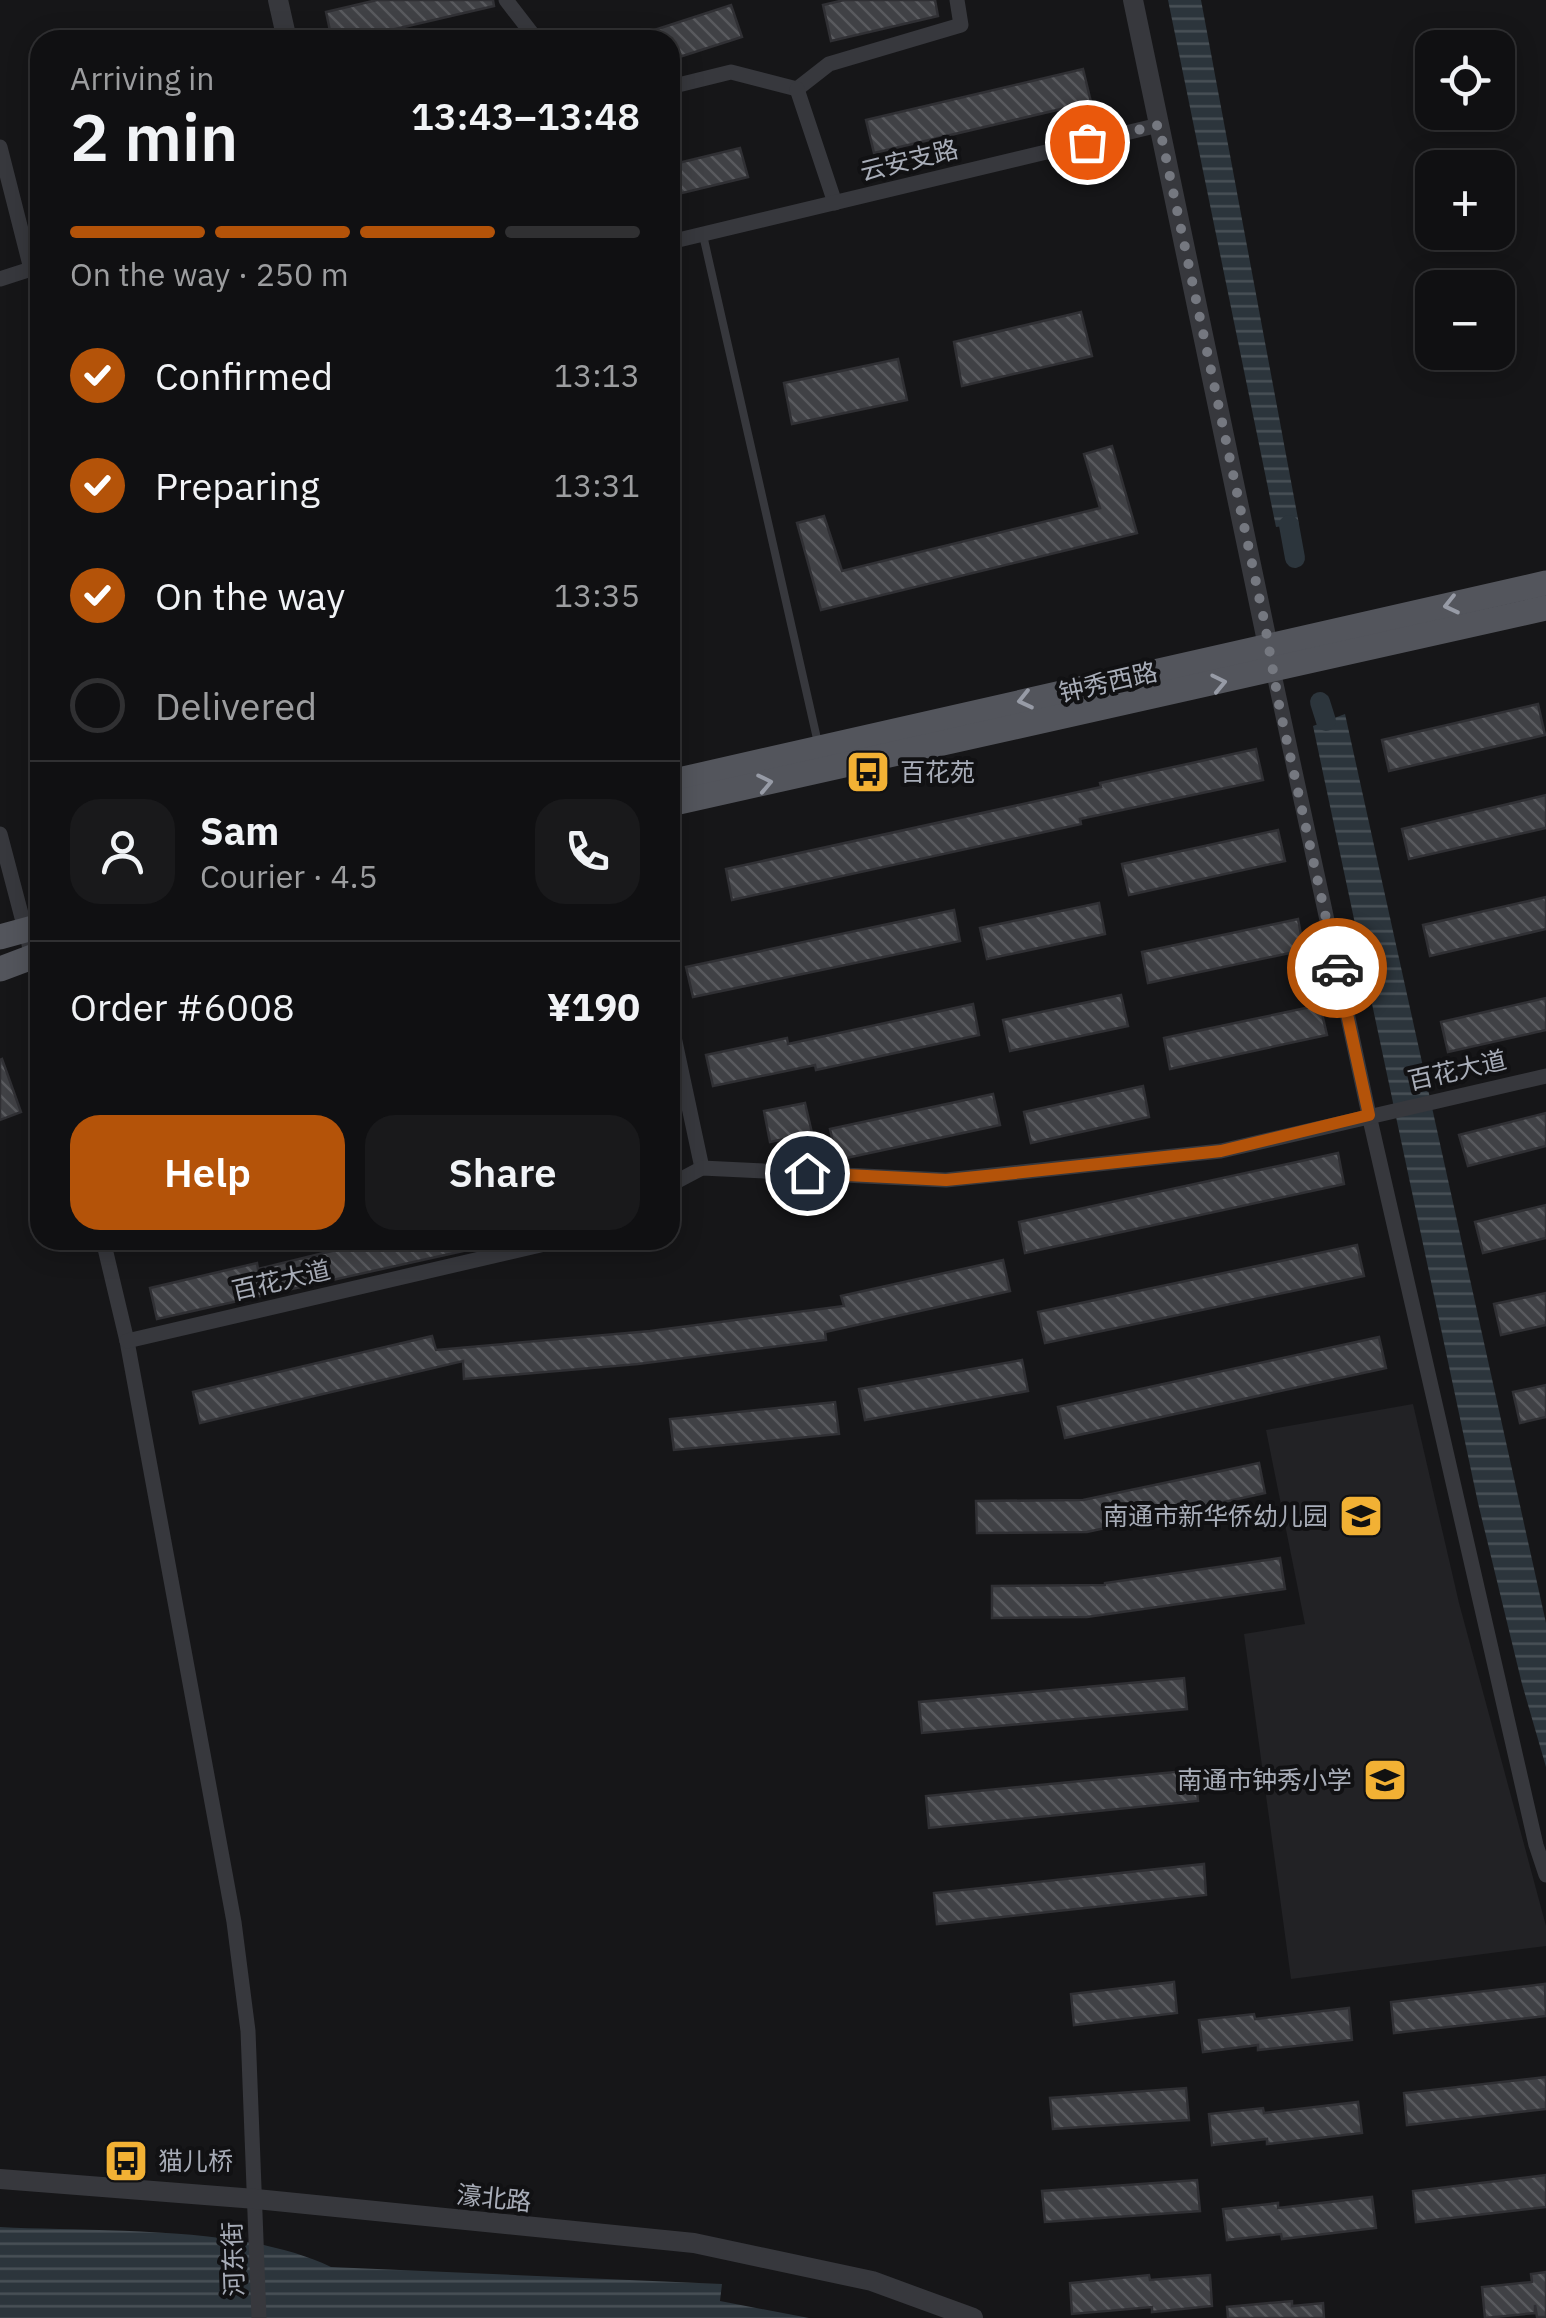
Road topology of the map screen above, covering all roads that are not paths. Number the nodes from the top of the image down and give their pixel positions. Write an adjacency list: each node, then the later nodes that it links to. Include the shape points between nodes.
1 (278, 0): 5 (street)
2 (506, 0): 6 (street)
3 (957, 0): 8 (street, via 961,25 830,64)
4 (1133, 0): 9 (street)
5 (285, 30)
6 (529, 30)
7 (680, 85): 8 (street, via 731,72)
8 (798, 89): 11 (street)
9 (1159, 125): 11 (street, 云安支路); 19 (street)
10 (0, 147): 14 (street)
11 (835, 204): 12 (street, 云安支路)
12 (703, 235): 13 (street, 云安支路); 20 (lane)
13 (680, 240)
14 (30, 265)
15 (30, 269): 16 (street)
16 (0, 279)
17 (1546, 583): 19 (main road, 钟秀西路, one-way to 19)
18 (1546, 608): 19 (main road, 钟秀西路)
19 (1270, 658): 20 (main road, 钟秀西路); 29 (street)
20 (821, 759): 21 (main road, 钟秀西路); 22 (main road, 钟秀西路, one-way to 20)
21 (680, 780)
22 (680, 801)
23 (0, 834): 24 (street)
24 (22, 931)
25 (30, 958): 26 (main road)
26 (0, 968)
27 (680, 1065): 30 (street)
28 (1546, 1076): 29 (street, 百花大道)
29 (1377, 1114): 30 (street, 百花大道, via 1221,1151 946,1180); 35 (street)
30 (702, 1168): 31 (street)
31 (680, 1180)
32 (105, 1250): 34 (street, 河东街)
33 (519, 1250): 34 (street, 百花大道)
34 (128, 1341): 37 (street, 河东街, via 234,1922 248,2031)
35 (1546, 1875)
36 (0, 2179): 37 (street, 濠北路)
37 (256, 2199): 38 (street, 河东街); 39 (street, 濠北路, via 694,2242 872,2281)
38 (260, 2318)
39 (973, 2318)

